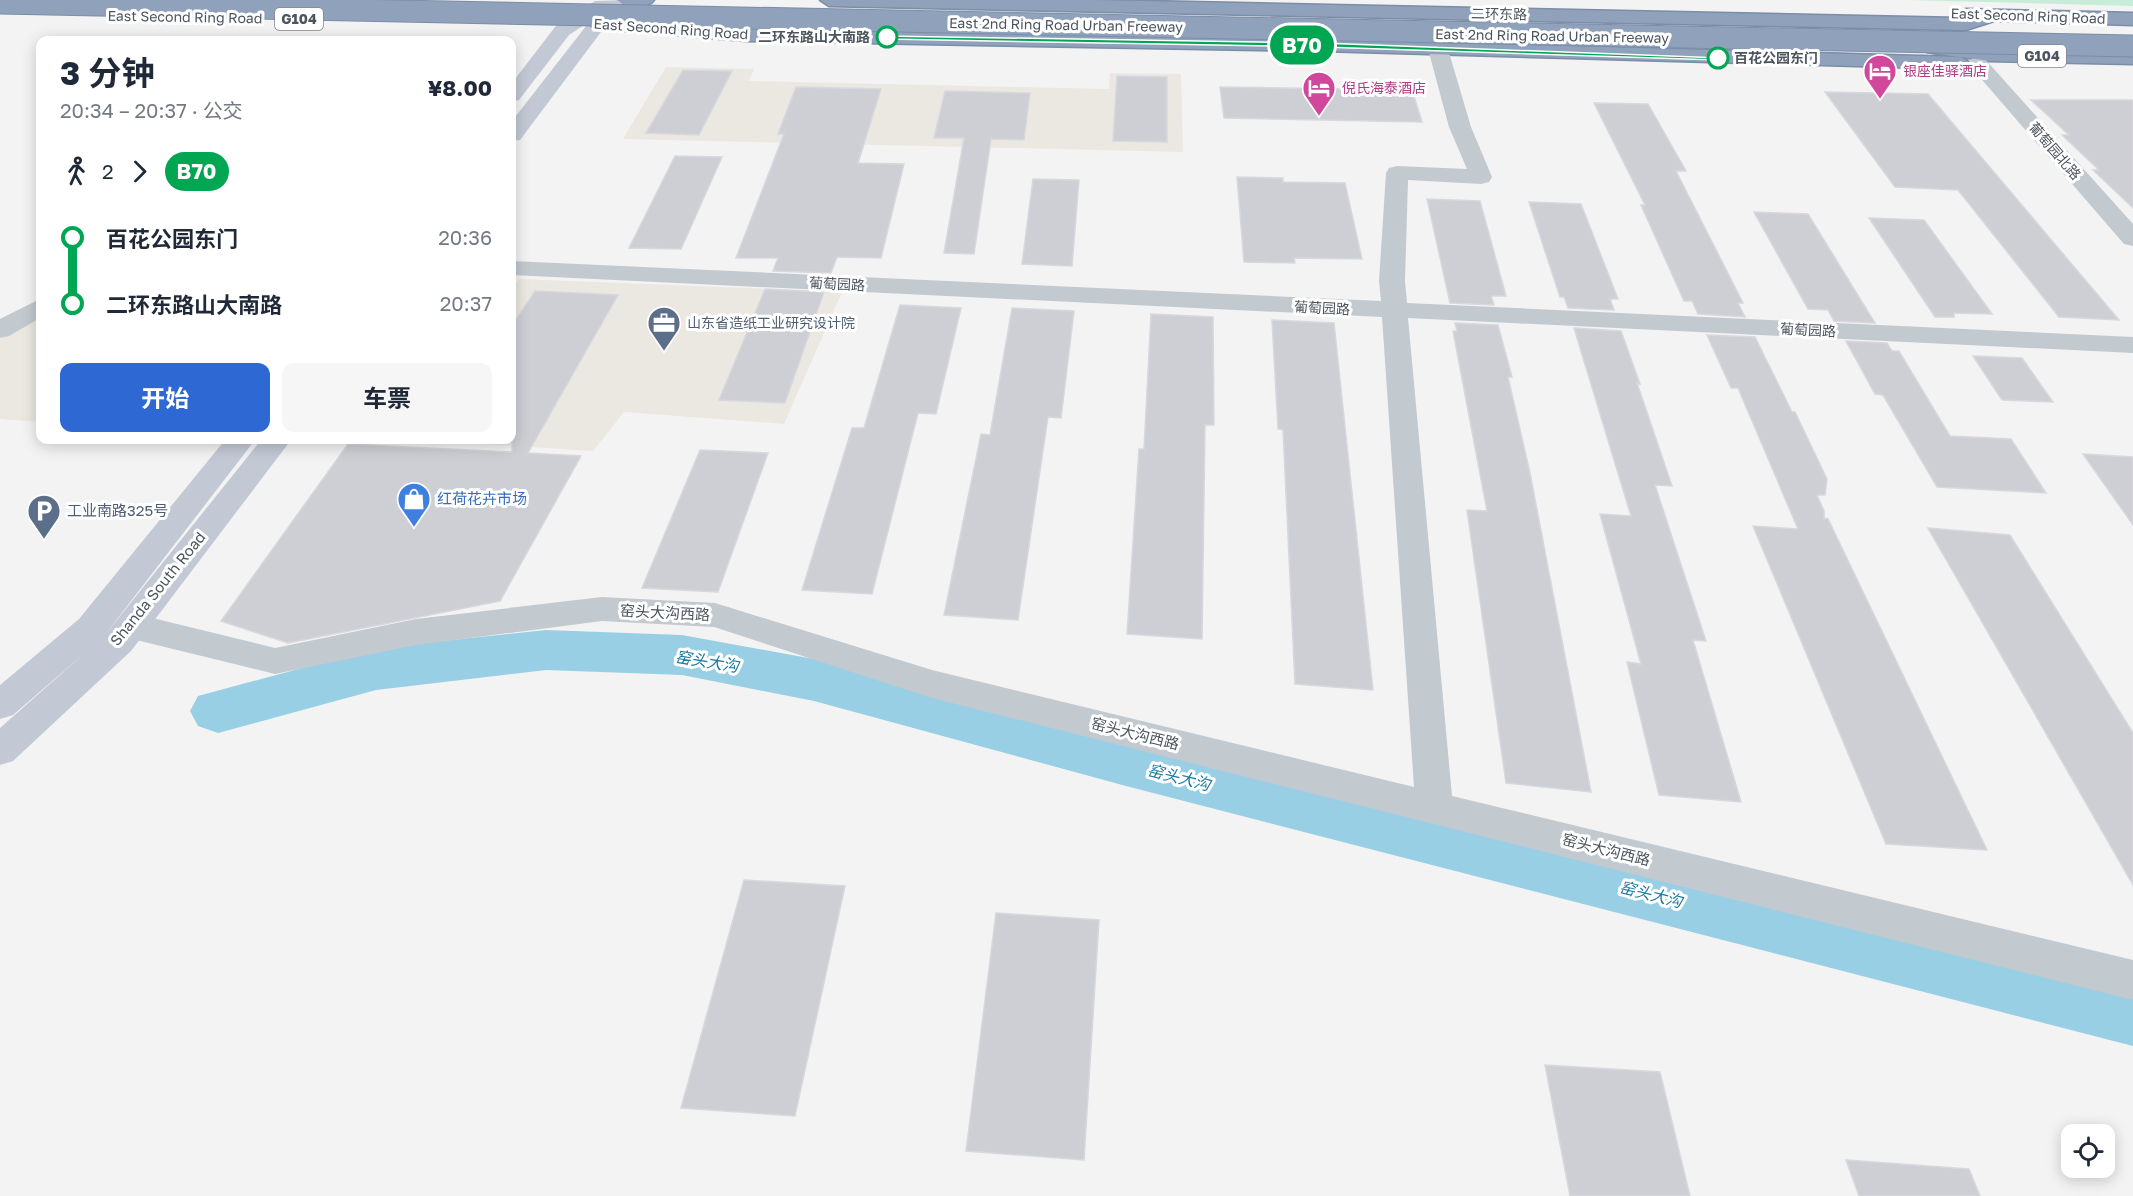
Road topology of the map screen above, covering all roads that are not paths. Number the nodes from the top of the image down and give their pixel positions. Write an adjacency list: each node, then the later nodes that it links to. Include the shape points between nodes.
1 (627, 0): 2 (highway); 7 (highway, East 2nd Ring Road Urban Freeway); 14 (highway, East 2nd Ring Road Urban Freeway)
2 (645, 0)
3 (829, 0): 9 (highway, 二环东路, via 1966,24)
4 (1066, 0): 9 (highway)
5 (1454, 0): 9 (highway, East Second Ring Road, via 1927,12)
6 (0, 3): 7 (highway, East 2nd Ring Road Urban Freeway, bridge)
7 (610, 8): 11 (highway, 二环东路 / G104, via 731,21); 12 (main road); 12 (highway, East Second Ring Road / G104); 15 (highway, East Second Ring Road / G104); 17 (highway, East 2nd Ring Road Urban Freeway, bridge); 20 (highway, bridge, via 854,31); 22 (main road)
8 (0, 13): 12 (highway, East Second Ring Road / G104)
9 (1988, 17): 10 (highway, East Second Ring Road)
10 (2133, 19)
11 (817, 22): 13 (highway, 二环东路 / G104); 15 (highway, 二环东路)
12 (570, 24): 21 (main road)
13 (961, 26): 16 (highway, 二环东路); 20 (highway, 二环东路 / G104, via 1944,48)
14 (2133, 33)
15 (746, 34): 16 (highway, East Second Ring Road / G104)
16 (1015, 40): 18 (highway, East Second Ring Road / G104)
17 (2133, 46)
18 (1438, 49): 20 (highway, East Second Ring Road / G104); 26 (street, via 1460,127 1481,177 1397,173 1392,281)
19 (2133, 58): 20 (highway, 二环东路 / G104)
20 (1984, 59): 23 (street, 葡萄园北路)
21 (516, 91)
22 (516, 130)
23 (2133, 239)
24 (516, 268): 26 (street, 葡萄园路)
25 (36, 309): 27 (street)
26 (1395, 311): 28 (street, 葡萄园路); 34 (street)
27 (0, 330)
28 (2133, 345)
29 (237, 444): 32 (main road, Shanda South Road, via 91,628)
30 (273, 444): 31 (main road, Shanda South Road)
31 (132, 626): 33 (main road, Shanda South Road); 34 (street, 窑头大沟西路, via 274,660 416,632 602,609 715,615 932,684)
32 (0, 705)
33 (0, 750)
34 (1434, 808): 35 (street, 窑头大沟西路)
35 (2133, 980)

